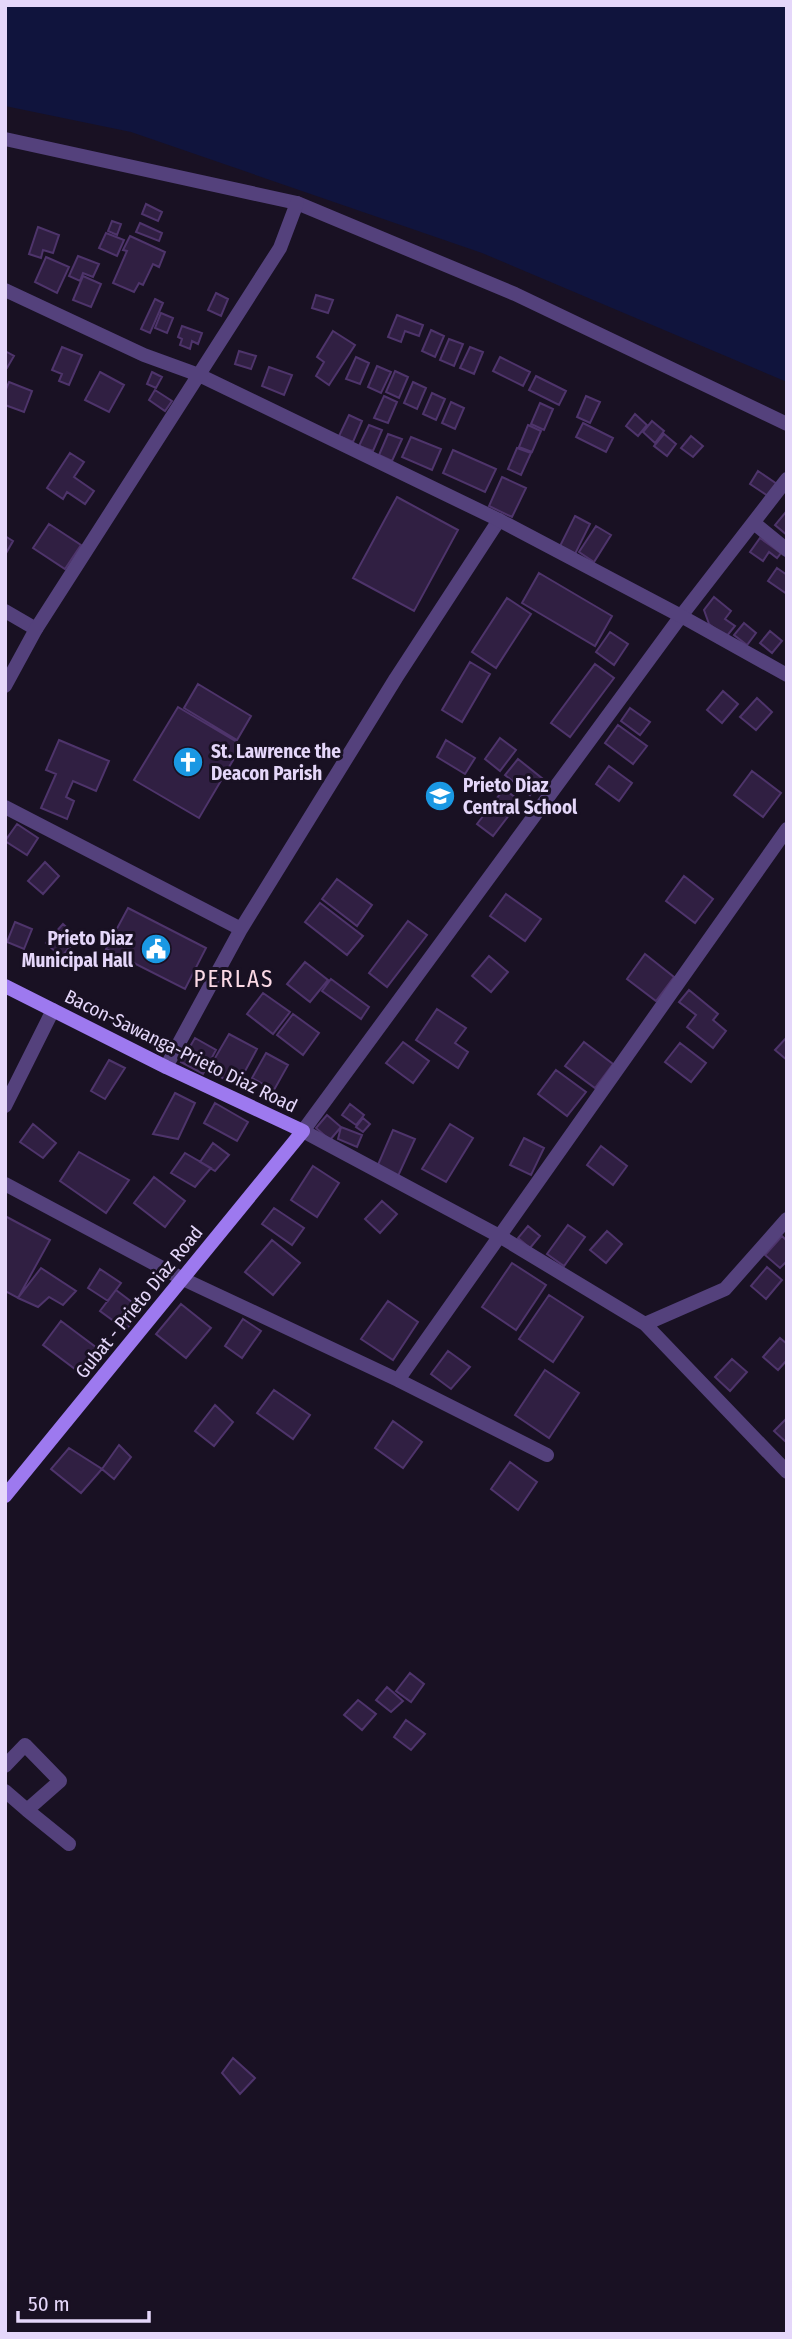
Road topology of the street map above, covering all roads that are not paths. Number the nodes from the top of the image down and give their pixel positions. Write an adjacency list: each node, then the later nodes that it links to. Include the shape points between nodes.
1 (5, 139): 2 (street)
2 (297, 203): 4 (street, via 280,248); 5 (street, via 515,294)
3 (5, 290): 4 (street)
4 (198, 375): 7 (street); 12 (street)
5 (787, 425)
6 (787, 479): 8 (street)
7 (499, 520): 11 (street); 17 (street)
8 (754, 523): 9 (street); 11 (street)
9 (787, 550)
10 (5, 611): 12 (street)
11 (681, 616): 13 (street); 22 (street)
12 (37, 629): 14 (street)
13 (787, 675)
14 (5, 686)
15 (5, 807): 17 (street)
16 (787, 829): 25 (street)
17 (241, 929): 20 (street)
18 (5, 986): 19 (main road, Bacon-Sawanga-Prieto Diaz Road)
19 (53, 1010): 20 (main road, Bacon-Sawanga-Prieto Diaz Road); 21 (street)
20 (166, 1067): 22 (main road, Bacon-Sawanga-Prieto Diaz Road)
21 (5, 1106)
22 (303, 1131): 25 (street); 26 (main road, Gubat - Prieto Diaz Road)
23 (5, 1184): 26 (street)
24 (787, 1219): 27 (street, via 725,1289)
25 (501, 1237): 27 (street); 28 (street)
26 (183, 1279): 28 (street); 31 (main road, Gubat - Prieto Diaz Road)
27 (645, 1324): 30 (street)
28 (398, 1380): 29 (street)
29 (547, 1455)
30 (787, 1472)
31 (5, 1496)
32 (5, 1766): 34 (street, via 25,1745 60,1781)
33 (5, 1791): 34 (street)
34 (27, 1810): 35 (street)
35 (69, 1844)

